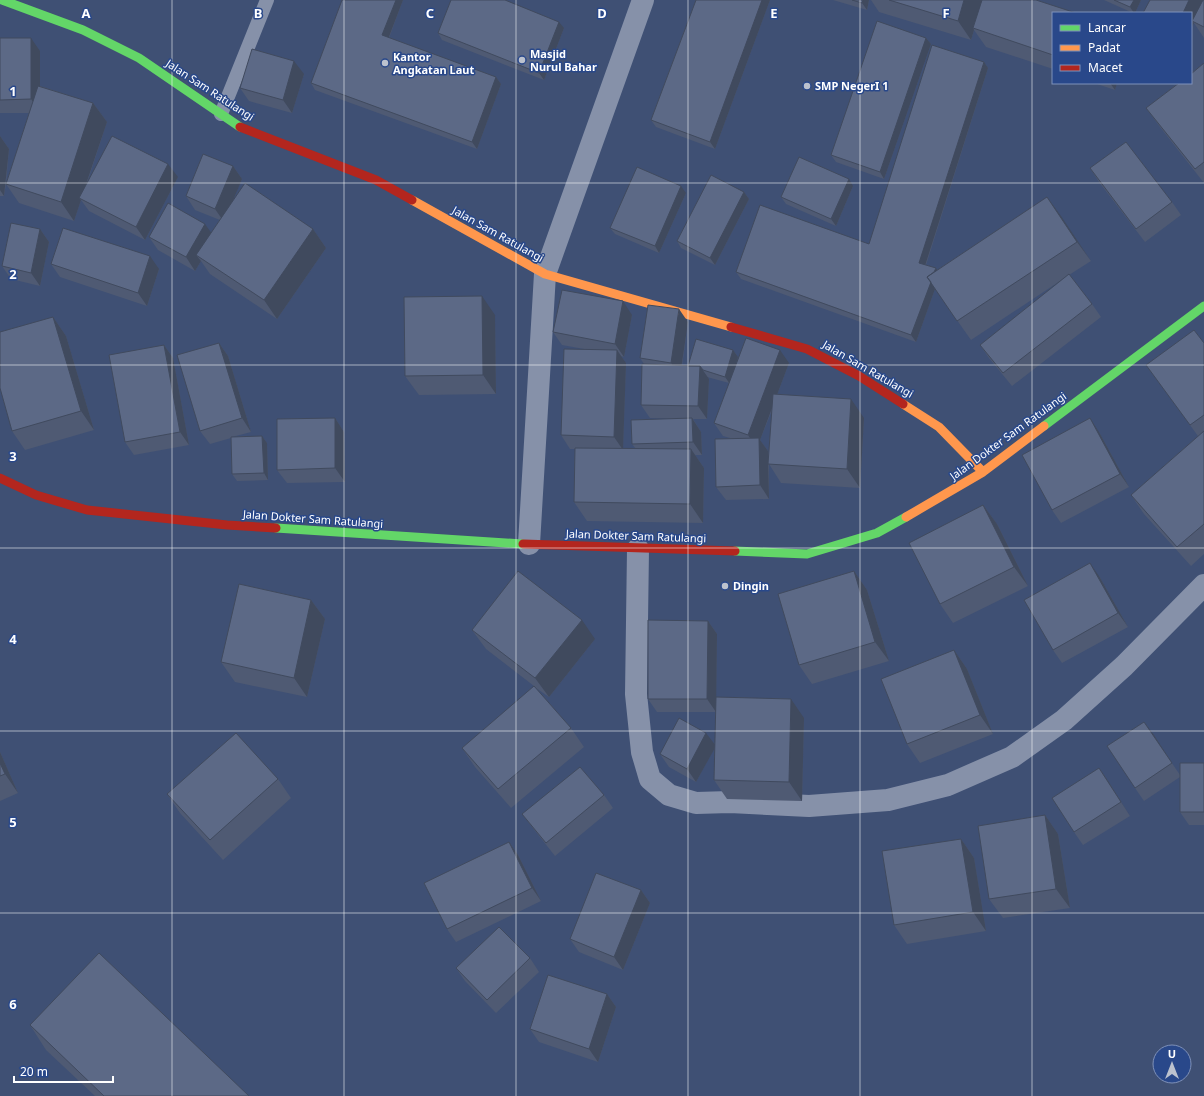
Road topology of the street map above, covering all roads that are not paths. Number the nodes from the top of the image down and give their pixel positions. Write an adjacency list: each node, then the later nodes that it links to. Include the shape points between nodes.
1 (2, 0): 4 (street, Jalan Sam Ratulangi, via 83,30 139,58)
2 (267, 0): 4 (lane)
3 (643, 0): 5 (street)
4 (221, 114): 5 (street, Jalan Sam Ratulangi, via 240,127 376,180)
5 (545, 274): 7 (street, Jalan Sam Ratulangi, via 807,349 860,376 938,427); 9 (street)
6 (1204, 306): 7 (street, Jalan Dokter Sam Ratulangi)
7 (983, 472): 10 (street, Jalan Dokter Sam Ratulangi, via 877,533 807,554)
8 (0, 478): 9 (street, Jalan Dokter Sam Ratulangi, via 36,495 94,510 227,526)
9 (529, 544): 10 (street, Jalan Dokter Sam Ratulangi)
10 (638, 548): 11 (street, via 636,694 642,752 650,779 669,795 696,804 730,802 809,806 888,800 948,785 1012,757 1064,720 1124,666)
11 (1204, 585)

